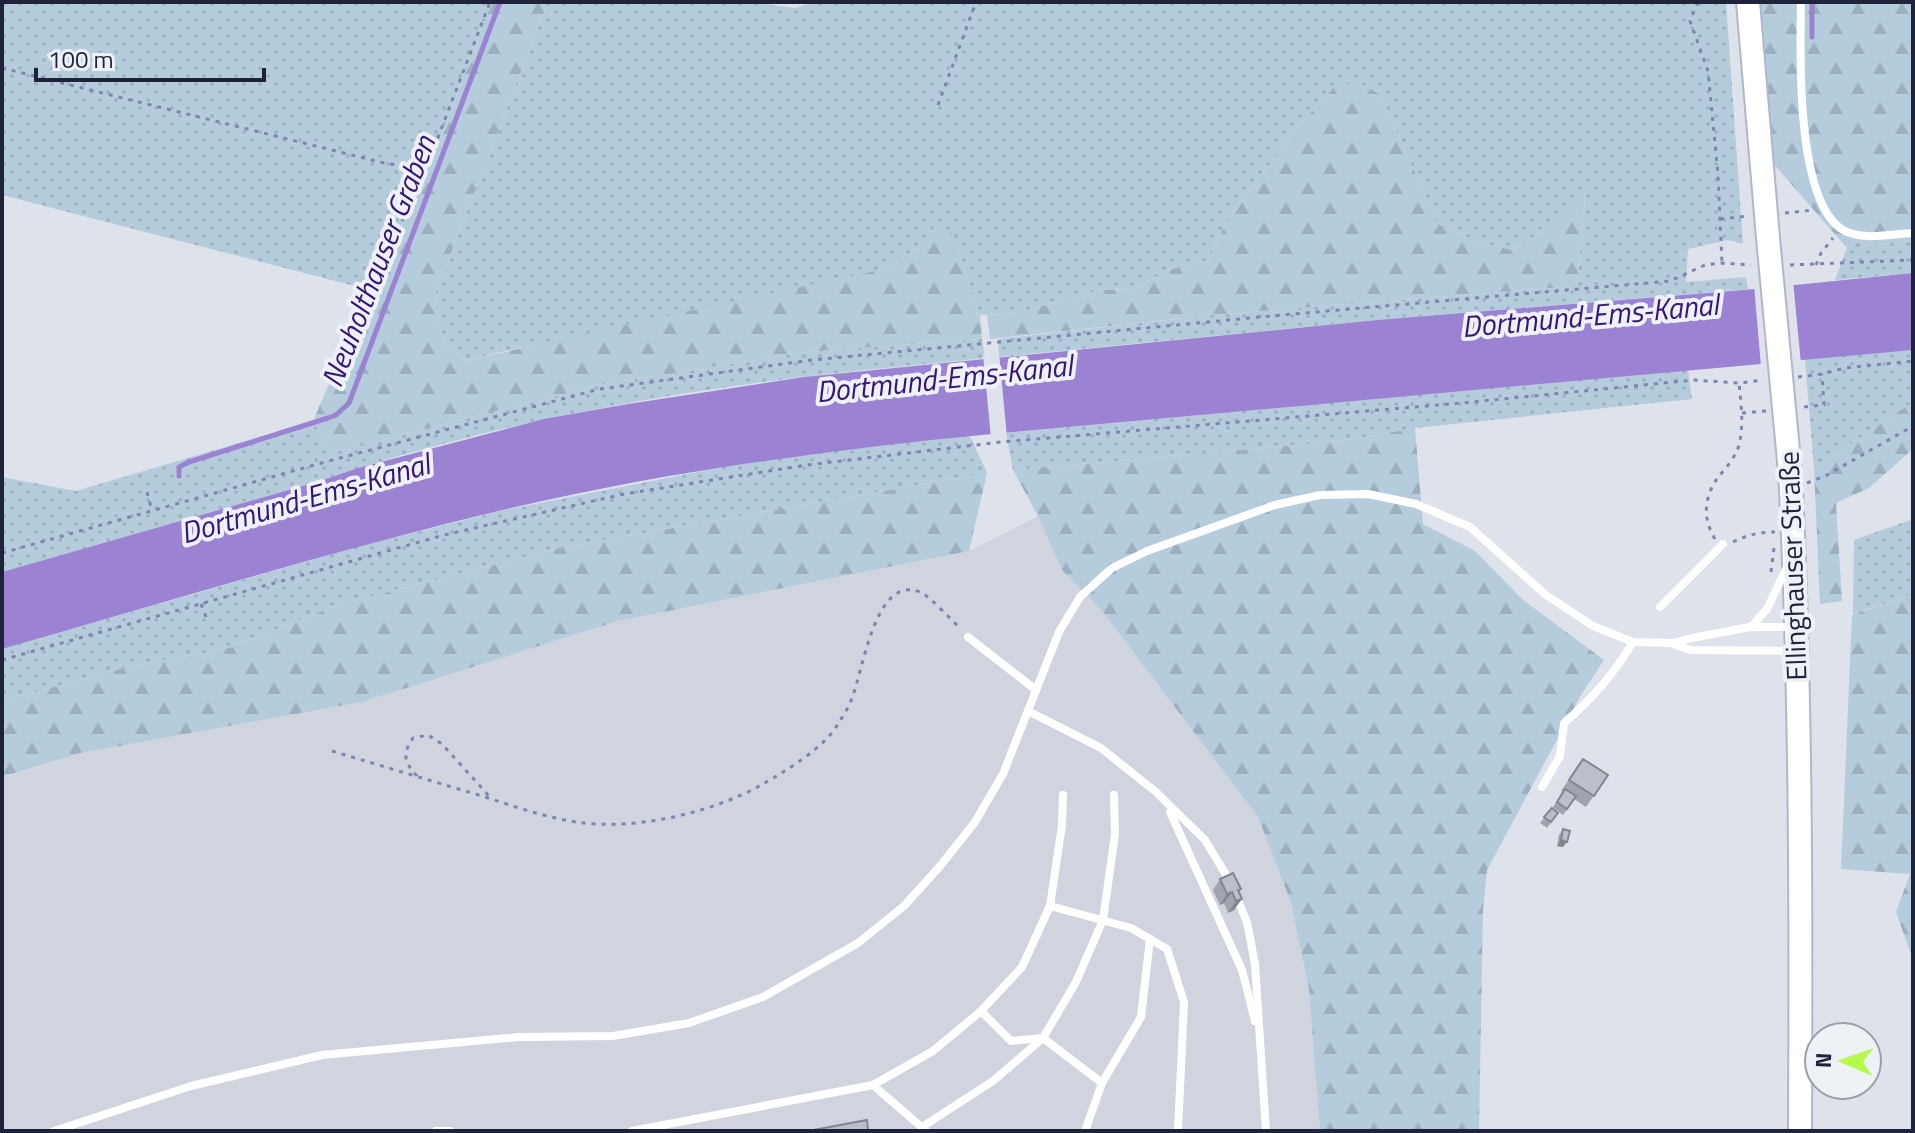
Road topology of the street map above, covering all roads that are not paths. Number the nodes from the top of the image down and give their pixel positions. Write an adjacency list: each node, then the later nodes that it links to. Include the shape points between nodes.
1 (1748, 2): 5 (main road, Ellinghauser Straße, bridge)
2 (1801, 2): 3 (lane, via 1805,131 1817,195 1848,233)
3 (1913, 233)
4 (1723, 544): 6 (lane)
5 (1793, 556): 7 (lane, via 1773,598); 8 (main road, Ellinghauser Straße)
6 (1660, 607)
7 (1750, 627): 8 (lane); 11 (lane)
8 (1795, 627): 12 (main road, Ellinghauser Straße)
9 (968, 637): 13 (lane)
10 (1633, 642): 11 (lane); 13 (lane, via 1593,626 1546,595 1470,527 1416,504 1368,494 1320,495 1275,505 1112,568 1066,617); 15 (lane, via 1615,671 1564,723 1560,756)
11 (1673, 643): 12 (lane, via 1690,650)
12 (1796, 651): 35 (main road, Ellinghauser Straße)
13 (1036, 690): 14 (lane)
14 (1028, 711): 16 (lane, via 1101,748); 28 (lane, via 1003,774 975,822 904,906 858,943 763,997 689,1023 613,1036 519,1037 322,1055 191,1086)
15 (1542, 787)
16 (1156, 792): 24 (lane, via 1174,817 1242,970); 24 (lane, via 1205,840 1247,922)
17 (1063, 795): 19 (lane)
18 (1114, 795): 20 (lane, via 1115,834)
19 (1050, 906): 20 (lane); 22 (lane, via 1022,967)
20 (1103, 920): 21 (lane); 23 (lane, via 1076,982)
21 (1150, 939): 25 (lane, via 1141,1017); 33 (lane, via 1167,949 1184,1002)
22 (981, 1011): 23 (lane, via 1011,1041); 26 (lane, via 933,1051)
23 (1043, 1038): 25 (lane); 27 (lane)
24 (1260, 1045): 34 (lane)
25 (1102, 1083): 32 (lane)
26 (873, 1085): 27 (lane); 31 (lane)
27 (924, 1129)
28 (54, 1131)
29 (436, 1131): 30 (lane)
30 (450, 1131)
31 (632, 1131)
32 (1085, 1131)
33 (1178, 1131)
34 (1266, 1131)
35 (1800, 1131)

